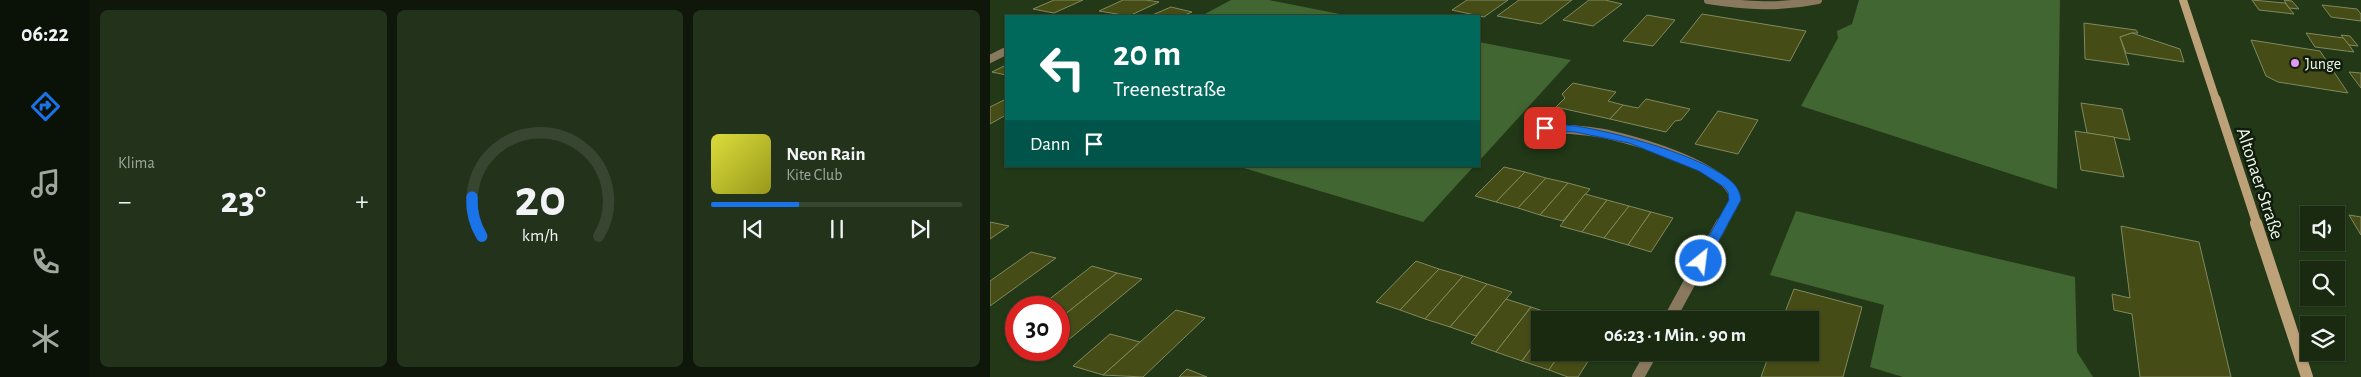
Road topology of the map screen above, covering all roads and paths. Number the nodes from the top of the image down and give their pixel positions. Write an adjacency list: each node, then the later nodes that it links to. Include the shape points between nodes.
1 (1708, 0): 2 (street, via 1758,8)
2 (1818, 0)
3 (2183, 0): 10 (main road, Altonaer Straße)
4 (1005, 52): 5 (street)
5 (990, 59)
6 (1545, 128): 7 (street, via 1575,129 1632,141 1703,168 1723,180 1734,192 1735,200)
7 (1674, 311)
8 (1647, 361): 9 (street)
9 (1638, 377)
10 (2307, 377)

